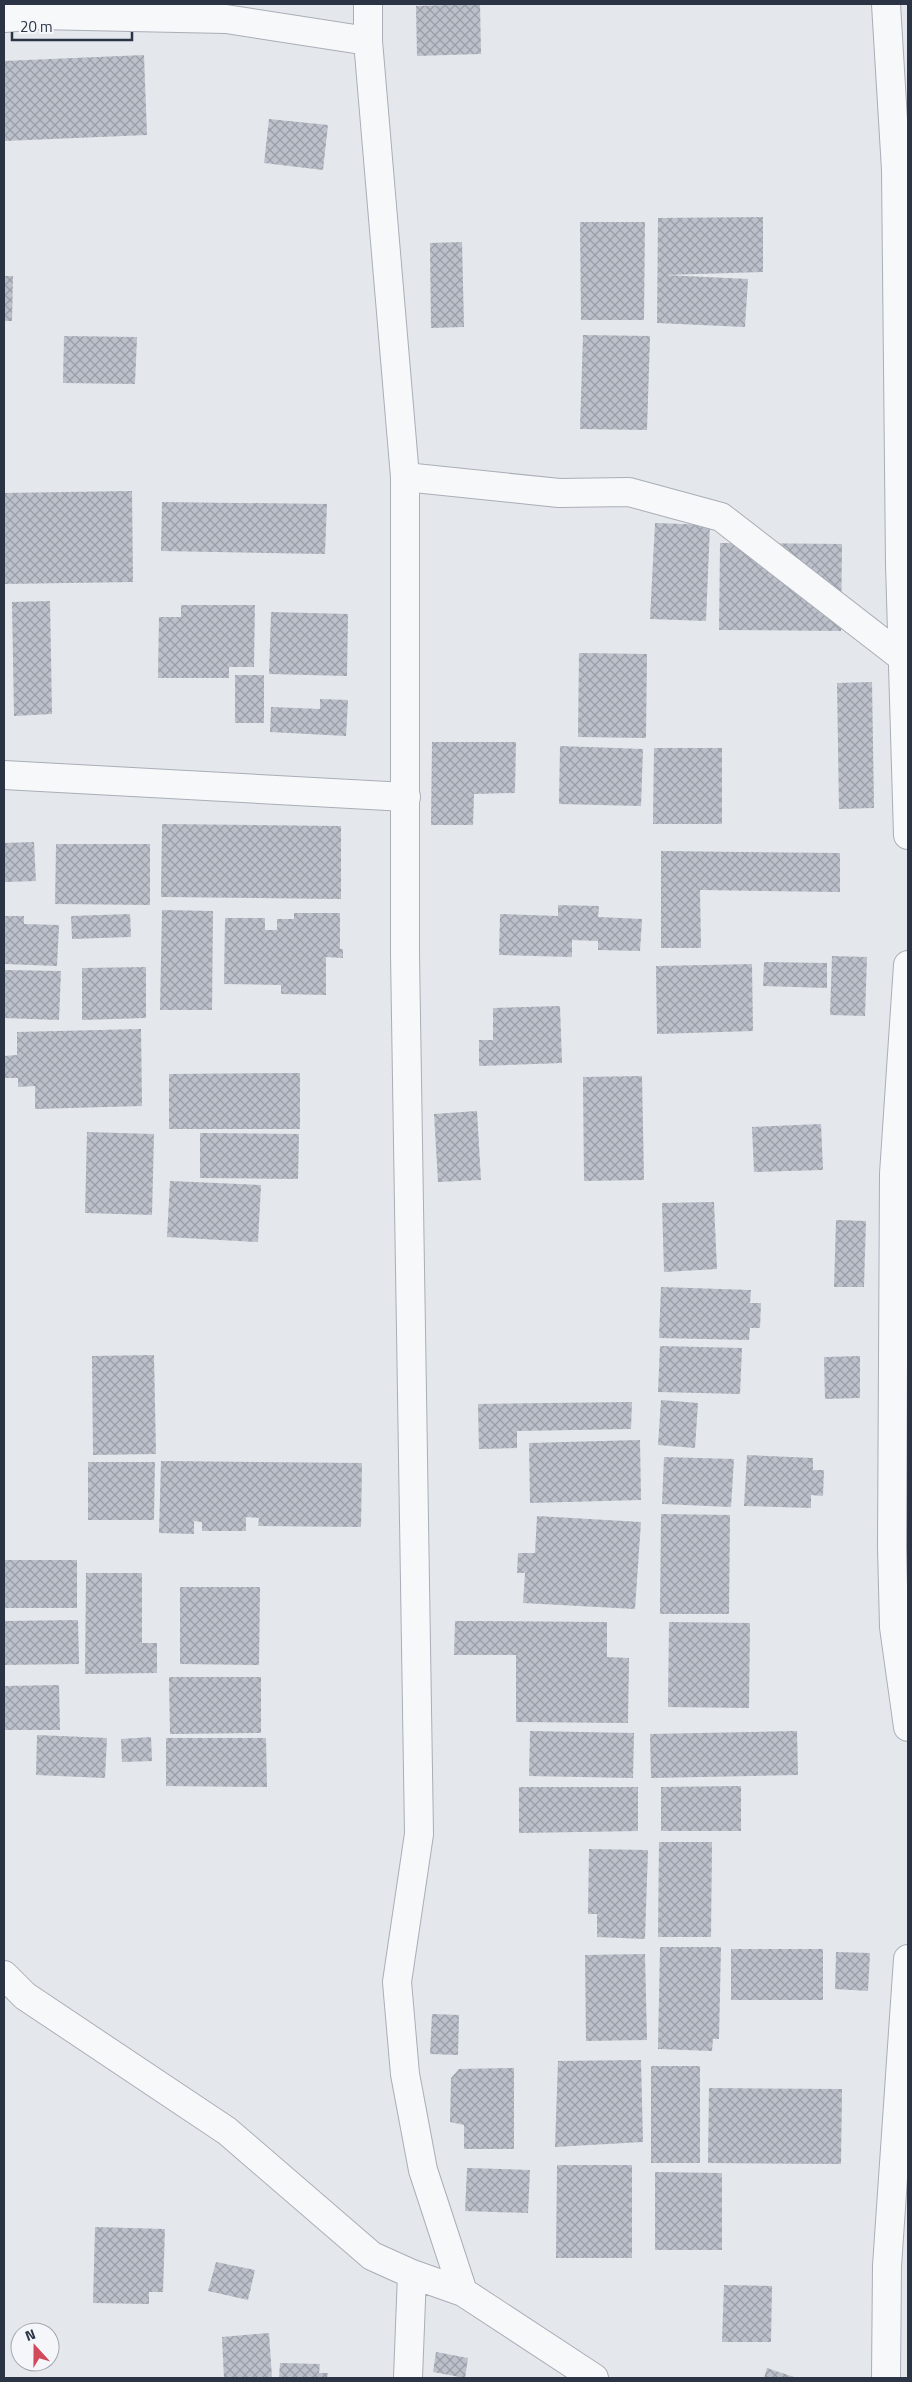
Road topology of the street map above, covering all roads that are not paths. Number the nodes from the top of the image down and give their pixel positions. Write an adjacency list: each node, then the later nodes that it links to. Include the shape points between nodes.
1 (368, 4): 4 (street)
2 (886, 4): 5 (street)
3 (4, 18): 4 (street, via 38,15 226,19)
4 (368, 41): 6 (street)
5 (899, 65): 7 (street, via 896,170)
6 (405, 477): 8 (street, via 559,493 629,492 721,517); 10 (street)
7 (904, 564): 8 (street)
8 (903, 658): 11 (street)
9 (4, 775): 10 (street)
10 (406, 797): 20 (street, via 405,954 418,1834 396,1982 405,2074 423,2170)
11 (908, 835)
12 (908, 965): 13 (street)
13 (906, 1047): 14 (street, via 894,1174)
14 (900, 1548): 15 (street, via 894,1627)
15 (908, 1727)
16 (908, 1959): 18 (street)
17 (4, 1975): 19 (street, via 25,1996 227,2132 372,2256)
18 (905, 2048): 23 (street, via 887,2266)
19 (412, 2274): 20 (street); 21 (street)
20 (463, 2292): 22 (street)
21 (408, 2378)
22 (594, 2378)
23 (886, 2378)

